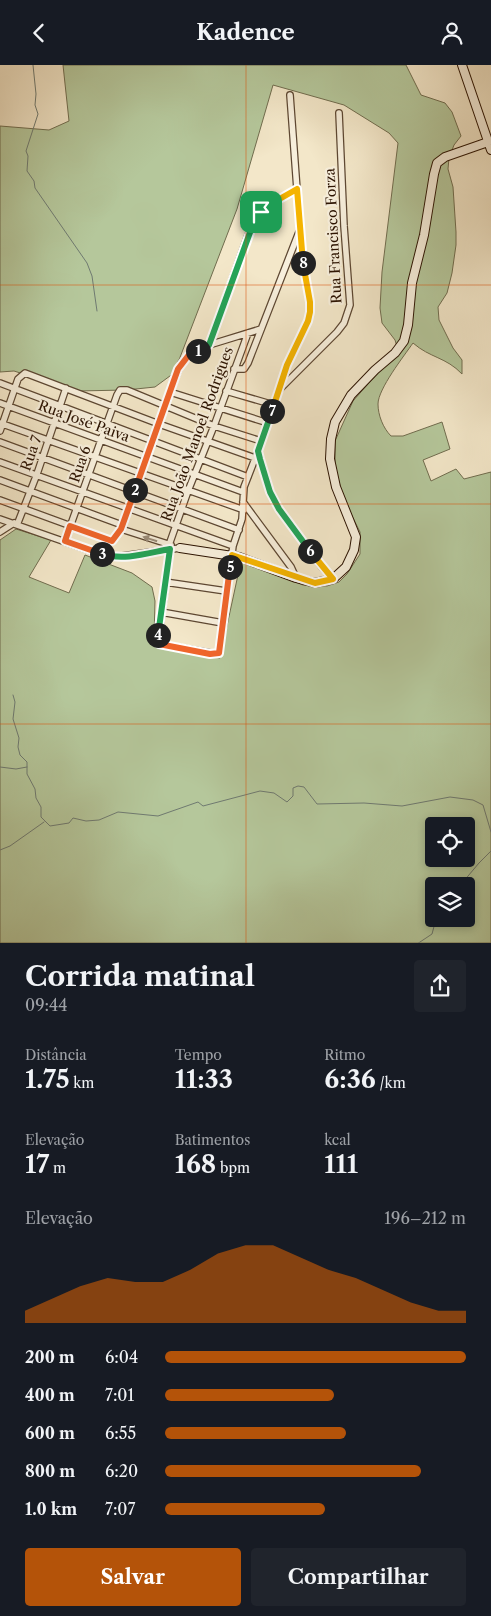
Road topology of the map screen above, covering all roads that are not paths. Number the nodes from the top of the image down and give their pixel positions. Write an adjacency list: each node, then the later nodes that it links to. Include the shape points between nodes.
1 (462, 65): 4 (street)
2 (290, 95): 5 (street)
3 (339, 113): 14 (street, Rua Francisco Forza, via 350,305 337,332)
4 (490, 146): 77 (street, via 445,157 438,163 412,283 404,341 351,395 336,422 330,459 336,487 356,541 342,573)
5 (297, 189): 6 (street); 9 (street, via 269,205 252,227)
6 (300, 230): 7 (street); 14 (street, via 310,312)
7 (261, 329): 8 (street); 10 (street, via 246,367)
8 (248, 333): 9 (street); 10 (street, Rua João Manoel Rodrigues)
9 (209, 345): 15 (street, via 184,360)
10 (234, 369): 16 (street, Rua João Manoel Rodrigues)
11 (0, 383): 13 (street)
12 (66, 388): 13 (street, via 28,374 21,375); 20 (street, Rua 7); 21 (street)
13 (14, 389): 19 (street); 20 (street)
14 (279, 390): 18 (street)
15 (170, 391): 22 (street); 23 (street)
16 (226, 391): 18 (street); 23 (street, Rua João Manoel Rodrigues)
17 (0, 403): 19 (street, Rua José Paiva)
18 (274, 405): 24 (street)
19 (7, 406): 25 (street); 26 (street, Rua José Paiva)
20 (61, 407): 26 (street, Rua 7); 27 (street)
21 (112, 407): 22 (street, Rua 6, via 120,390 127,390); 27 (street, Rua 6); 28 (street)
22 (165, 407): 28 (street); 29 (street)
23 (221, 408): 24 (street); 29 (street, Rua João Manoel Rodrigues)
24 (268, 423): 35 (street)
25 (1, 424): 30 (street); 31 (street)
26 (55, 424): 31 (street, Rua 7); 32 (street, Rua José Paiva)
27 (107, 424): 32 (street, Rua 6); 33 (street)
28 (159, 424): 33 (street); 34 (street)
29 (214, 425): 34 (street, Rua João Manoel Rodrigues); 35 (street)
30 (0, 431)
31 (49, 441): 39 (street); 41 (street, Rua 7)
32 (101, 441): 38 (street, Rua José Paiva); 39 (street, Rua 6)
33 (153, 441): 38 (street); 40 (street)
34 (208, 441): 40 (street, Rua João Manoel Rodrigues); 42 (street)
35 (261, 441): 37 (street)
36 (0, 442): 41 (street)
37 (258, 451): 42 (street); 77 (street, via 270,492 279,509)
38 (146, 457): 45 (street); 46 (street, Rua José Paiva)
39 (95, 458): 45 (street); 47 (street, Rua 6)
40 (201, 458): 46 (street, Rua João Manoel Rodrigues); 48 (street)
41 (42, 459): 44 (street, Rua 7); 47 (street)
42 (255, 459): 48 (street)
43 (0, 462): 44 (street)
44 (37, 474): 50 (street, Rua 7); 51 (street)
45 (140, 474): 52 (street); 53 (street)
46 (194, 474): 53 (street, Rua João Manoel Rodrigues); 54 (street, Rua José Paiva)
47 (89, 475): 51 (street, Rua 6); 52 (street)
48 (248, 477): 54 (street)
49 (0, 480): 50 (street)
50 (31, 491): 58 (street, Rua 7); 59 (street)
51 (84, 491): 57 (street); 59 (street, Rua 6)
52 (134, 491): 57 (street); 60 (street)
53 (188, 491): 60 (street, Rua João Manoel Rodrigues); 61 (street)
54 (243, 492): 56 (street)
55 (0, 500): 58 (street)
56 (243, 502): 61 (street); 76 (street)
57 (128, 508): 64 (street); 66 (street)
58 (24, 509): 63 (street, Rua 7); 65 (street)
59 (77, 509): 65 (street, Rua 6); 66 (street)
60 (182, 509): 64 (street, Rua João Manoel Rodrigues); 67 (street)
61 (244, 510): 67 (street)
62 (1, 520): 63 (street)
63 (15, 524): 68 (street); 69 (street)
64 (176, 525): 71 (street, Rua João Manoel Rodrigues); 72 (street)
65 (70, 526): 69 (street, Rua 6); 70 (street)
66 (122, 527): 70 (street); 71 (street, one-way to 66)
67 (239, 530): 72 (street)
68 (0, 532)
69 (65, 541): 74 (street)
70 (112, 541): 74 (street)
71 (170, 547): 73 (street); 74 (street, via 124,557); 78 (street, Rua João Manoel Rodrigues)
72 (233, 547): 75 (street)
73 (180, 548): 75 (street)
74 (94, 552)
75 (232, 555): 76 (street); 79 (street)
76 (296, 578): 77 (street, via 315,583)
77 (333, 579)
78 (165, 582): 79 (street); 80 (street, Rua João Manoel Rodrigues)
79 (226, 591): 81 (street)
80 (161, 612): 81 (street); 81 (street, Rua João Manoel Rodrigues, via 159,644 210,654 219,653)
81 (223, 623)

